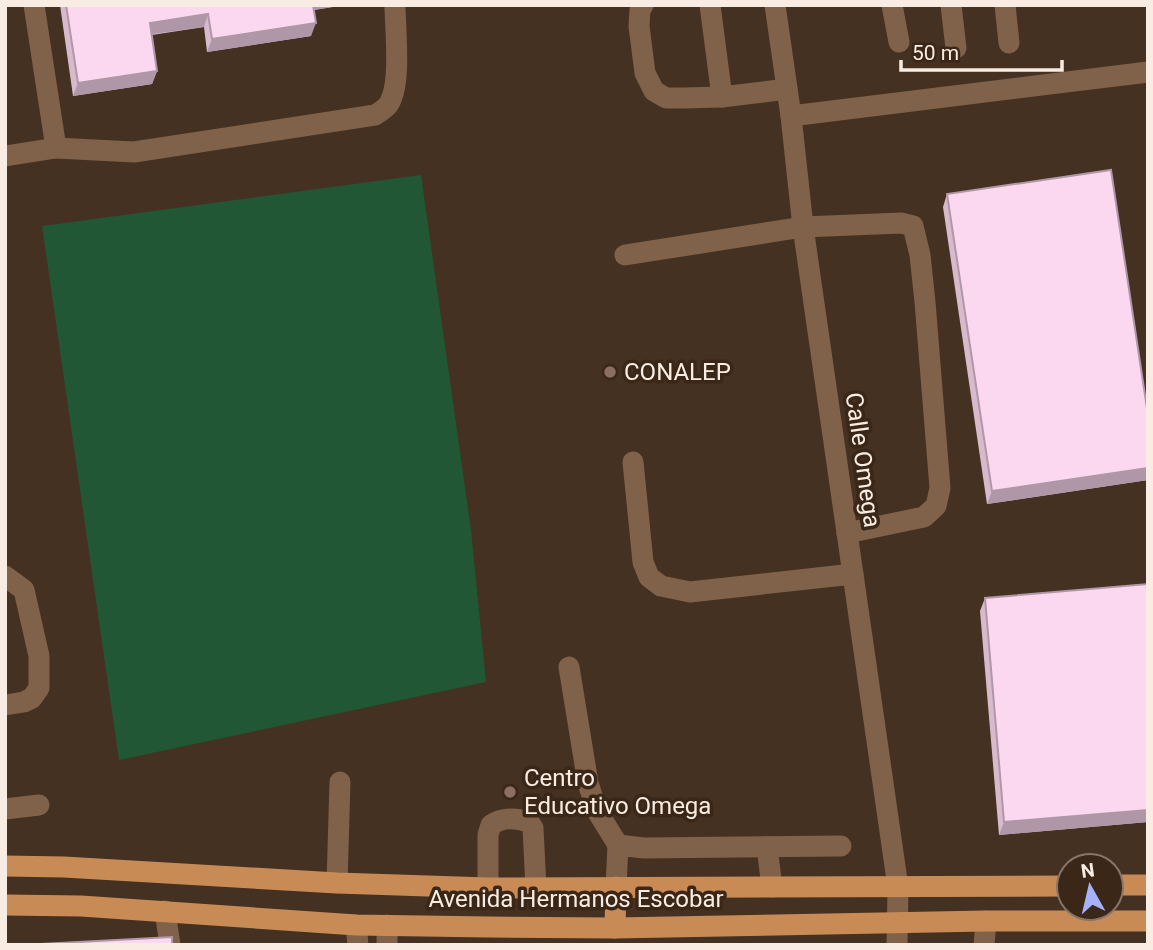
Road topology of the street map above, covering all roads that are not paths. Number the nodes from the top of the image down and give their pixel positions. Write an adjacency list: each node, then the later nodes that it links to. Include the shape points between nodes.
1 (34, 5): 16 (street)
2 (395, 5): 16 (street, via 396,82 387,107 375,115 134,152)
3 (643, 5): 14 (street, via 639,26 645,72 654,92 666,98)
4 (710, 5): 14 (street)
5 (775, 5): 13 (street, Calle Omega)
6 (892, 5): 9 (street)
7 (951, 5): 11 (street)
8 (1005, 5): 10 (street)
9 (899, 42)
10 (1009, 43)
11 (956, 48)
12 (1141, 69): 15 (street)
13 (788, 89): 14 (street); 15 (street, Calle Omega)
14 (722, 97)
15 (792, 116): 18 (street, Calle Omega)
16 (56, 148): 17 (street)
17 (5, 156)
18 (803, 227): 19 (street); 21 (street, Calle Omega); 21 (street, via 901,223 912,226 920,255 940,488 936,506 924,517)
19 (625, 255)
20 (633, 462): 22 (street, via 643,562 649,577 661,586 690,592)
21 (847, 533): 22 (street, Calle Omega)
22 (853, 574): 40 (street, Calle Omega)
23 (5, 576): 25 (street, via 24,590 38,656 39,688 24,702)
24 (569, 667): 29 (street, via 588,783 597,811)
25 (5, 705)
26 (341, 782): 34 (street)
27 (39, 805): 28 (street)
28 (5, 809)
29 (618, 845): 31 (street); 38 (street)
30 (841, 846): 31 (street)
31 (767, 847): 39 (street)
32 (5, 866): 33 (main road, Avenida Hermanos Escobar)
33 (165, 874): 34 (main road, Avenida Hermanos Escobar); 44 (main road)
34 (337, 883): 41 (main road, Avenida Hermanos Escobar)
35 (1125, 885): 36 (main road)
36 (1148, 885)
37 (1055, 886): 40 (main road, Avenida Hermanos Escobar)
38 (616, 887): 39 (main road, Avenida Hermanos Escobar); 42 (main road, Avenida Hermanos Escobar); 50 (main road)
39 (772, 887): 40 (main road, Avenida Hermanos Escobar)
40 (898, 887): 46 (street, Calle Omega)
41 (488, 888): 42 (main road, Avenida Hermanos Escobar); 42 (street, via 491,825 520,819 529,822 534,836)
42 (536, 888)
43 (5, 905): 44 (main road, Avenida Hermanos Escobar)
44 (165, 911): 48 (main road, Avenida Hermanos Escobar); 51 (street)
45 (986, 920): 46 (main road, Avenida Hermanos Escobar); 47 (main road, Avenida Hermanos Escobar); 53 (street)
46 (897, 922): 50 (main road, Avenida Hermanos Escobar); 52 (street, Calle Omega)
47 (1148, 922)
48 (357, 935): 49 (main road, Avenida Hermanos Escobar)
49 (387, 935): 50 (main road, Avenida Hermanos Escobar)
50 (613, 937)
51 (170, 945)
52 (897, 945)
53 (984, 945)

